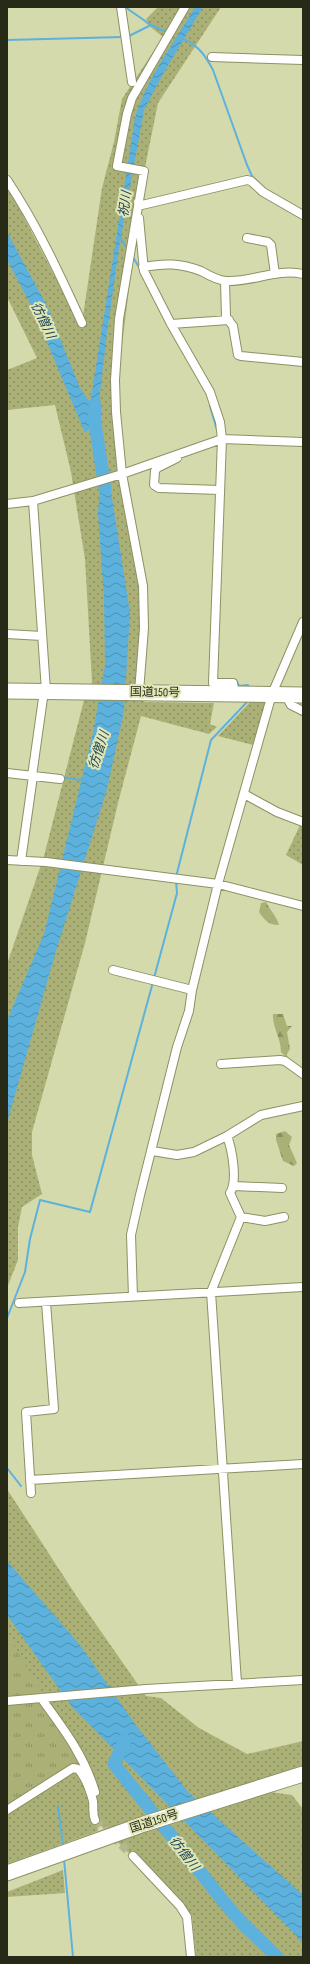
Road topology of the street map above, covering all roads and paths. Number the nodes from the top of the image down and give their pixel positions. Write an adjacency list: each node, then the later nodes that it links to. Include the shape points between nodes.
1 (121, 7): 5 (street)
2 (185, 7): 7 (street, via 132,98 127,114 117,166 144,171)
3 (212, 56): 4 (street)
4 (303, 60)
5 (132, 82)
6 (7, 180): 15 (street, via 62,278)
7 (138, 204): 8 (street, via 247,180); 10 (street); 21 (street, via 116,350 116,412)
8 (303, 215)
9 (247, 238): 11 (street, via 268,242 271,245)
10 (143, 267): 13 (street, via 176,264 190,267); 16 (street, via 149,284)
11 (275, 274): 12 (street); 13 (street)
12 (303, 274)
13 (225, 282): 14 (street, via 226,317)
14 (229, 320): 16 (street); 17 (street, via 233,326 238,354 241,356)
15 (82, 323)
16 (171, 324): 18 (street, via 210,392 220,422)
17 (303, 362)
18 (220, 440): 19 (street); 20 (street); 22 (street)
19 (303, 442)
20 (188, 450): 21 (street); 22 (street, via 157,468 154,485 158,488)
21 (122, 474): 23 (street); 30 (street, via 142,586 144,628)
22 (218, 490): 31 (street, via 213,683 233,683)
23 (34, 501): 24 (street); 27 (street)
24 (7, 504)
25 (303, 622): 32 (street)
26 (7, 634): 27 (street)
27 (42, 636): 29 (street)
28 (7, 691): 29 (highway, 国道150号)
29 (45, 691): 30 (highway, 国道150号); 36 (street)
30 (140, 692): 31 (highway, 国道150号)
31 (234, 694): 32 (highway, 国道150号)
32 (279, 694): 33 (highway, 国道150号); 34 (street, via 291,705); 38 (street)
33 (303, 695)
34 (303, 711)
35 (7, 773): 36 (street)
36 (32, 774): 37 (street); 41 (street)
37 (60, 779)
38 (244, 794): 39 (street, via 277,812); 42 (street)
39 (303, 822)
40 (7, 860): 41 (street)
41 (21, 861): 42 (street)
42 (218, 884): 43 (street); 45 (street)
43 (303, 906)
44 (113, 970): 45 (street)
45 (192, 990): 50 (street, via 189,1011)
46 (221, 1064): 47 (street, via 280,1060)
47 (303, 1074)
48 (303, 1106): 49 (street, via 261,1115)
49 (227, 1136): 50 (street, via 207,1147 177,1155); 51 (street, via 231,1147)
50 (152, 1151): 57 (street, via 131,1235)
51 (234, 1186): 52 (street); 53 (street, via 230,1192)
52 (282, 1188)
53 (241, 1217): 54 (street, via 265,1220); 56 (street)
54 (284, 1217)
55 (303, 1287): 56 (street)
56 (211, 1292): 57 (street); 61 (street)
57 (133, 1298): 58 (street)
58 (46, 1302): 59 (street); 62 (street, via 54,1409 26,1412)
59 (19, 1303)
60 (303, 1464): 61 (street)
61 (223, 1469): 62 (street); 65 (street)
62 (30, 1480): 63 (street)
63 (31, 1493)
64 (303, 1680): 65 (street)
65 (237, 1683): 66 (street)
66 (41, 1698): 67 (street); 69 (street, via 72,1740 88,1769 99,1804 93,1816 93,1803 85,1779 78,1769 73,1768)
67 (7, 1701)
68 (303, 1774): 71 (highway, 国道150号, via 144,1824)
69 (7, 1810)
70 (133, 1856): 72 (street, via 180,1906 187,1917)
71 (7, 1873)
72 (191, 1957)

